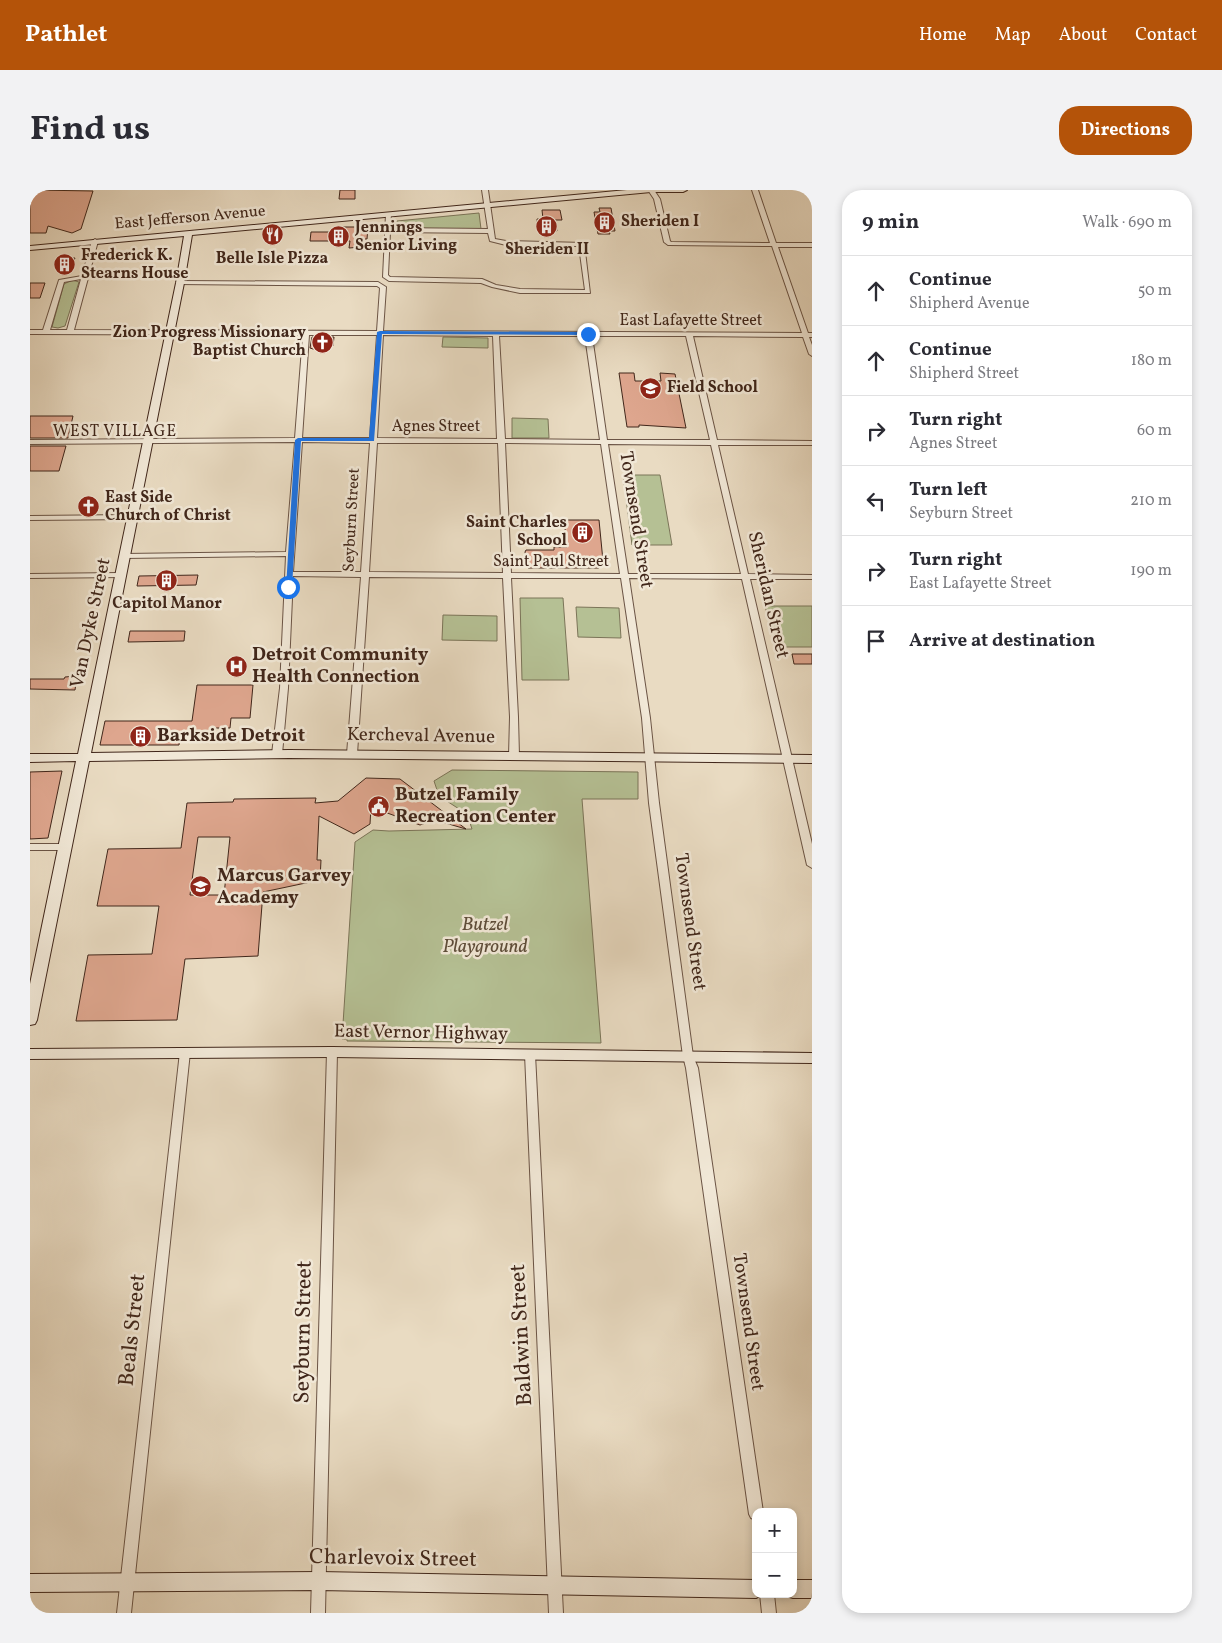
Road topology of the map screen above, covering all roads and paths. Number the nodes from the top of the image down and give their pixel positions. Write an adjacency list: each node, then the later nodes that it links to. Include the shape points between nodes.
1 (485, 190): 5 (street)
2 (651, 190): 3 (main road, East Jefferson Avenue); 5 (main road, East Jefferson Avenue); 11 (street, via 657,199 670,244)
3 (683, 190)
4 (755, 190): 11 (street)
5 (488, 206): 6 (main road, East Jefferson Avenue); 8 (street)
6 (388, 215): 7 (street); 9 (main road, East Jefferson Avenue)
7 (388, 230): 8 (street); 8 (street, via 385,276 389,279 482,281 522,291 588,292 582,244 496,242 490,239)
8 (490, 231)
9 (188, 233): 10 (main road, East Jefferson Avenue); 15 (main road, Van Dyke Street)
10 (94, 241): 13 (main road, East Jefferson Avenue); 14 (street)
11 (774, 245): 12 (street); 25 (street)
12 (812, 245)
13 (30, 248)
14 (85, 277): 17 (street, via 61,281); 18 (street)
15 (180, 283): 16 (main road, Van Dyke Street); 20 (street, Seyburn Street, via 378,284 383,287)
16 (170, 331): 18 (street, East Lafayette Street); 19 (street, East Lafayette Street); 29 (main road, Van Dyke Street)
17 (46, 332): 18 (street, East Lafayette Street); 22 (street, East Lafayette Street)
18 (70, 332)
19 (306, 332): 20 (street, East Lafayette Street); 27 (street)
20 (380, 332): 21 (street, East Lafayette Street); 28 (street, Seyburn Street)
21 (496, 333): 23 (street, East Lafayette Street); 30 (street)
22 (31, 334)
23 (588, 334): 24 (street, East Lafayette Street); 32 (street, Townsend Street)
24 (689, 334): 25 (street, East Lafayette Street); 33 (street, Sheridan Street)
25 (809, 335): 26 (street)
26 (812, 354)
27 (298, 440): 28 (street, Agnes Street); 29 (street, Agnes Street); 37 (street)
28 (372, 440): 30 (street, Agnes Street); 40 (street, Seyburn Street)
29 (148, 441): 31 (street, Agnes Street); 35 (main road, Van Dyke Street)
30 (501, 441): 32 (street, Agnes Street); 42 (street)
31 (30, 442)
32 (604, 442): 33 (street, Agnes Street); 44 (street, Townsend Street)
33 (714, 442): 34 (street, Agnes Street); 45 (street, Sheridan Street)
34 (812, 443)
35 (132, 517): 36 (street); 38 (main road, Van Dyke Street)
36 (30, 518)
37 (290, 554): 38 (street); 39 (street)
38 (124, 556): 41 (main road, Van Dyke Street)
39 (289, 574): 40 (street, Saint Paul Street); 47 (street, via 284,688)
40 (365, 574): 42 (street, Saint Paul Street); 48 (street, Seyburn Street)
41 (120, 575): 43 (street); 52 (main road, Van Dyke Street)
42 (507, 575): 44 (street, Saint Paul Street); 49 (street)
43 (30, 576)
44 (624, 576): 45 (street, Saint Paul Street); 50 (street, Townsend Street)
45 (746, 577): 46 (street, Saint Paul Street); 53 (street, Sheridan Street, via 780,719)
46 (812, 578)
47 (277, 754): 48 (main road, Kercheval Avenue); 52 (main road, Kercheval Avenue)
48 (352, 754): 49 (main road, Kercheval Avenue)
49 (514, 756): 50 (main road, Kercheval Avenue)
50 (649, 757): 53 (main road, Kercheval Avenue); 63 (street, Townsend Street)
51 (30, 758): 52 (main road, Kercheval Avenue)
52 (82, 758): 56 (main road, Van Dyke Street)
53 (786, 758): 54 (main road, Kercheval Avenue); 57 (street, Sheridan Street)
54 (812, 759)
55 (30, 847): 56 (street)
56 (65, 847): 58 (main road, Van Dyke Street)
57 (812, 864)
58 (30, 1020)
59 (185, 1052): 60 (main road, East Vernor Highway); 61 (main road, East Vernor Highway); 66 (street, Beals Street)
60 (332, 1052): 62 (main road, East Vernor Highway); 67 (street, Seyburn Street)
61 (30, 1054)
62 (530, 1054): 63 (main road, East Vernor Highway); 69 (street, Baldwin Street)
63 (688, 1056): 64 (main road, East Vernor Highway); 65 (street, Townsend Street)
64 (812, 1058)
65 (755, 1508)
66 (127, 1581): 67 (main road, Charlevoix Street); 68 (main road, Charlevoix Street); 74 (street, Beals Street)
67 (319, 1581): 69 (main road, Charlevoix Street); 75 (street, Seyburn Street)
68 (30, 1583)
69 (555, 1584): 70 (main road, Charlevoix Street); 76 (street, Baldwin Street)
70 (752, 1588)
71 (797, 1589): 72 (main road)
72 (812, 1589)
73 (768, 1598): 77 (street)
74 (124, 1613)
75 (318, 1613)
76 (556, 1613)
77 (770, 1613)

